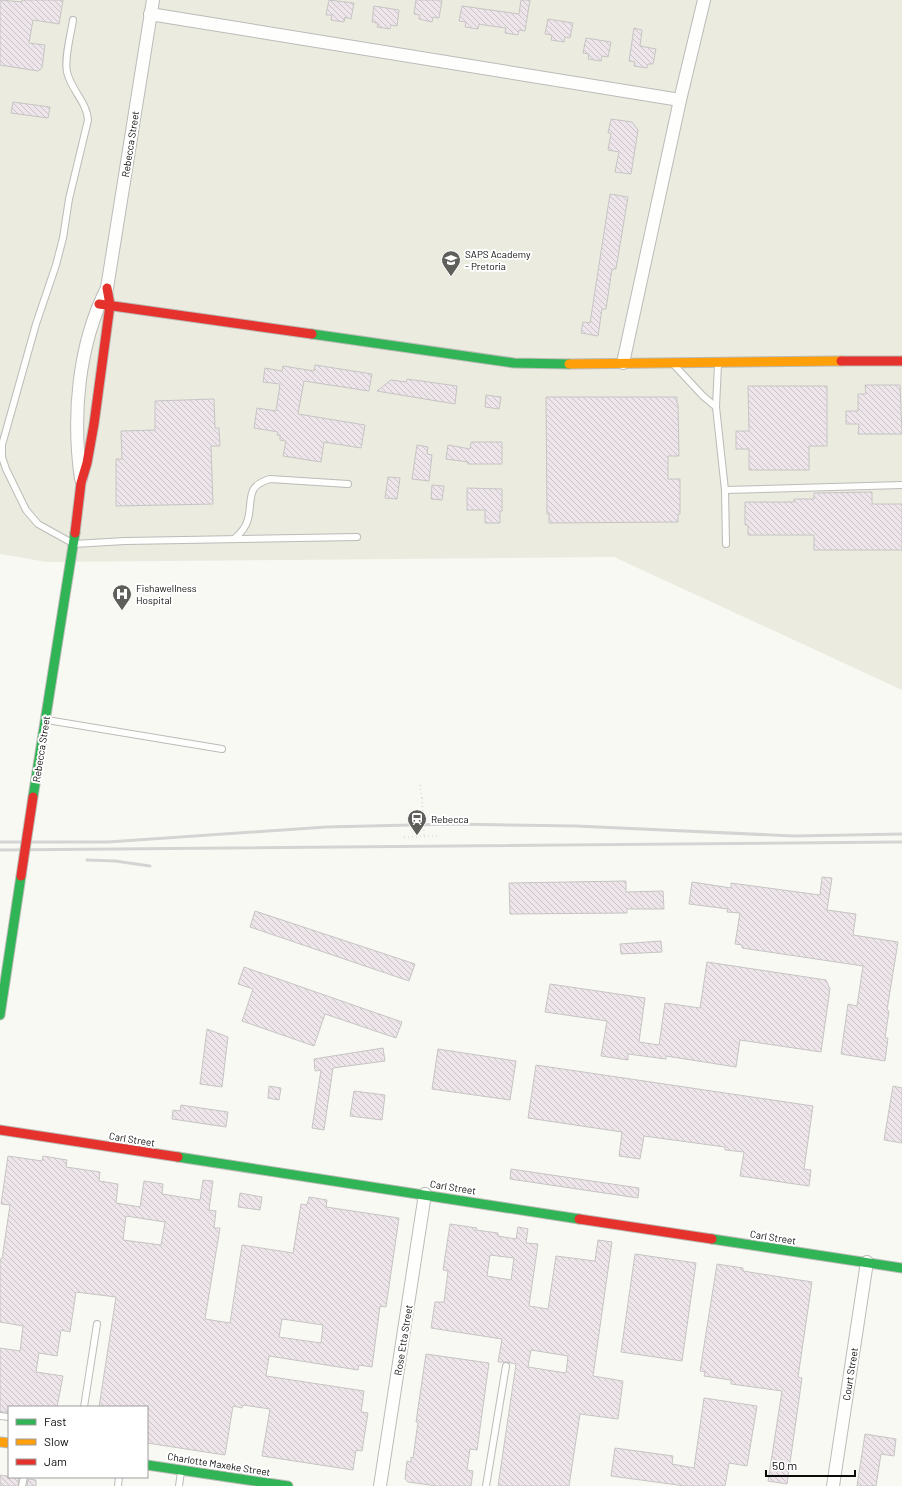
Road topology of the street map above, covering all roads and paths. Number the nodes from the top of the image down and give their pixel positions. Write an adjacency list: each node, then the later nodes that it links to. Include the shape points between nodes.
1 (153, 0): 3 (street, Rebecca Street)
2 (704, 0): 5 (street)
3 (150, 14): 5 (street); 6 (street, Rebecca Street)
4 (73, 20): 18 (lane, via 66,63 67,72 88,112 88,120 69,199 63,238 33,332 2,445 2,457 26,510 38,524)
5 (680, 100): 10 (street)
6 (105, 305): 10 (street, via 514,364); 12 (street, Rebecca Street, via 94,424); 12 (street, Rebecca Street, via 85,352 79,395 77,444)
7 (902, 361): 9 (street)
8 (672, 362): 9 (street); 10 (street); 11 (lane)
9 (718, 362): 11 (lane)
10 (622, 363)
11 (716, 407): 15 (lane)
12 (81, 483): 18 (street, Rebecca Street)
13 (348, 484): 17 (lane, via 264,480 252,492 248,521)
14 (902, 485): 15 (lane)
15 (725, 490): 19 (lane)
16 (356, 537): 17 (lane)
17 (234, 539): 18 (lane)
18 (74, 544): 20 (street, Rebecca Street)
19 (726, 544)
20 (46, 720): 21 (lane); 26 (street, Rebecca Street, bridge)
21 (222, 749)
22 (420, 785): 25 (path, bridge)
23 (440, 836): 25 (path)
24 (404, 837): 25 (path)
25 (424, 837)
26 (0, 1015)
27 (0, 1130): 28 (street, Carl Street)
28 (425, 1194): 29 (street, Carl Street); 38 (street, Rose Etta Street)
29 (867, 1262): 30 (street, Carl Street); 40 (street, Court Street)
30 (902, 1268)
31 (97, 1324): 33 (lane)
32 (506, 1366): 39 (lane)
33 (84, 1406)
34 (148, 1464): 35 (street, Charlotte Maxeke Street)
35 (181, 1470): 36 (lane); 37 (street, Charlotte Maxeke Street)
36 (179, 1486)
37 (288, 1486)
38 (380, 1486)
39 (486, 1486)
40 (833, 1486)

